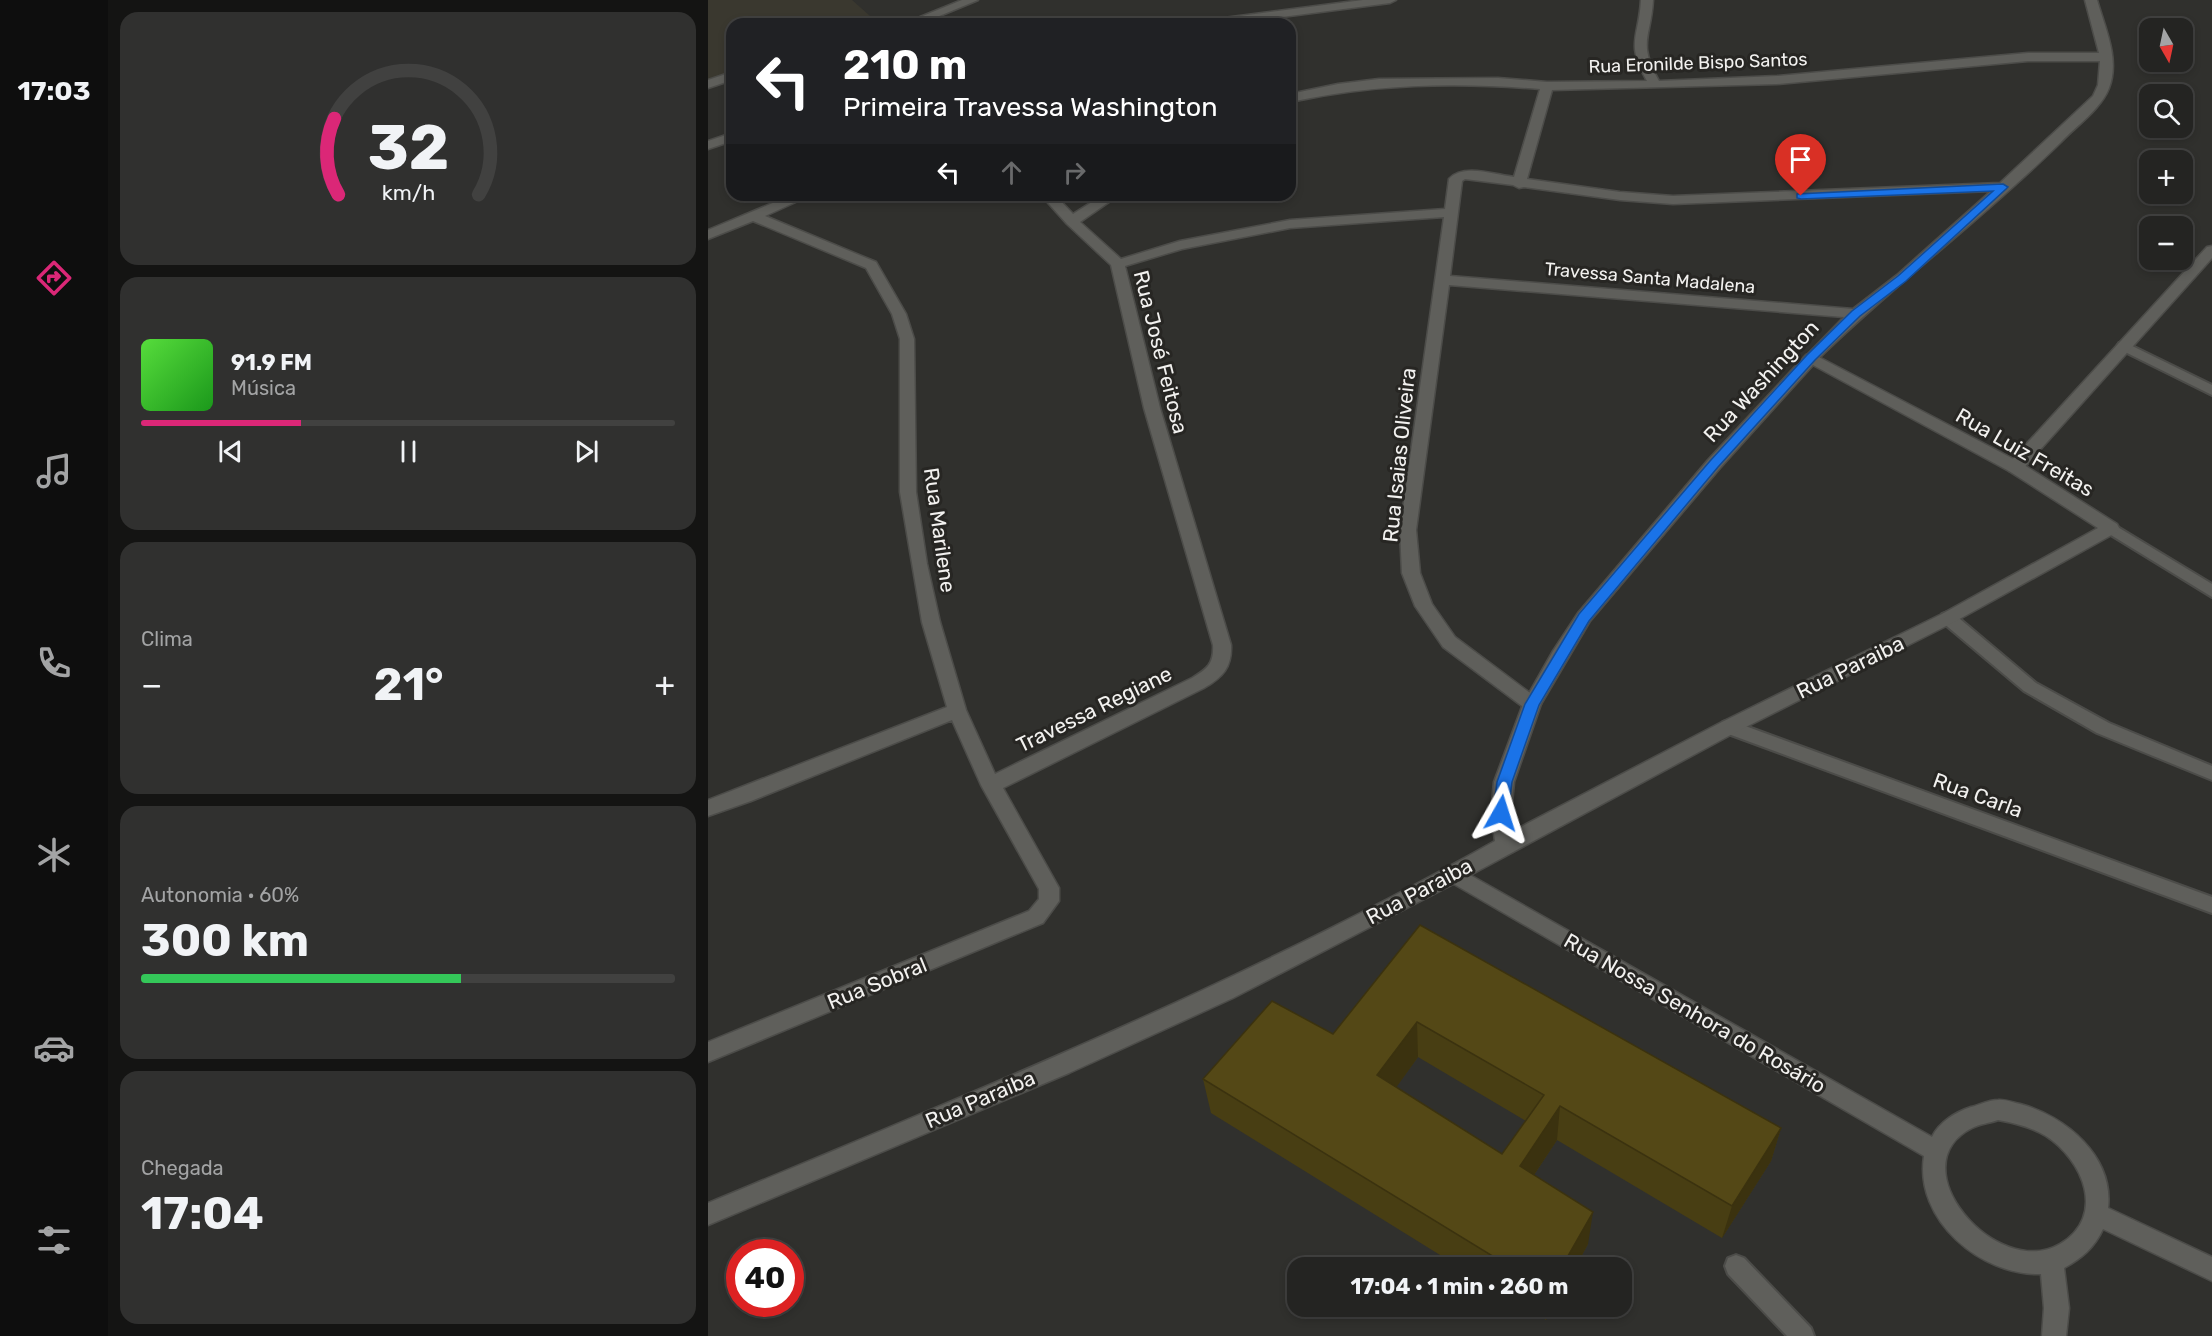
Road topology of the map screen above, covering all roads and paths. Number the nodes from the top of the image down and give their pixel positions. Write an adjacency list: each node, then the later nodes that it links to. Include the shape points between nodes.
1 (972, 0): 5 (street)
2 (1390, 0): 6 (street)
3 (1647, 0): 11 (street, via 1641,50)
4 (2091, 0): 7 (street, Rua Washington)
5 (933, 18)
6 (1248, 18)
7 (2107, 57): 11 (street, Rua Eronilde Bispo Santos, via 2028,57 1857,74); 16 (street, Rua Washington, via 2105,87 2099,97)
8 (726, 78): 9 (street)
9 (708, 84)
10 (1547, 86): 11 (street, Rua Eronilde Bispo Santos); 12 (street, Rua Eronilde Bispo Santos, via 1498,82 1379,83); 15 (street)
11 (1655, 86)
12 (1296, 97)
13 (726, 139): 14 (street)
14 (708, 145)
15 (1519, 184): 16 (street, via 1673,200); 20 (street, Rua Isaias Oliveira, via 1462,175 1456,179)
16 (2003, 187): 27 (street, Rua Washington)
17 (789, 201): 21 (street)
18 (1054, 201): 22 (street)
19 (1103, 201): 22 (street)
20 (1454, 204): 25 (street, Rua José Feitosa, via 1290,224 1180,245); 26 (street, Rua Isaias Oliveira)
21 (753, 216): 23 (street); 37 (street, Rua Marilene, via 872,266 899,314 907,339 908,492 931,622)
22 (1072, 221): 25 (street)
23 (708, 235)
24 (2212, 250): 28 (street)
25 (1118, 264): 35 (street, Rua José Feitosa, via 1134,345 1222,645 1224,660)
26 (1442, 280): 27 (street, Travessa Santa Madalena); 36 (street, Rua Isaias Oliveira, via 1408,530 1411,573 1424,606 1449,642)
27 (1856, 314): 29 (street, Rua Washington)
28 (2124, 346): 30 (lane); 31 (street)
29 (1811, 358): 31 (street, Rua Luiz Freitas); 36 (street, Rua Washington, via 1714,464 1584,617)
30 (2212, 391)
31 (2015, 467): 32 (street, Rua Luiz Freitas)
32 (2111, 528): 33 (lane, Rua Luiz Freitas); 34 (street, Rua Paraiba)
33 (2212, 591)
34 (1948, 618): 38 (street, Rua Paraiba); 39 (lane, via 2030,687 2103,728)
35 (1216, 672): 40 (street, Travessa Regiane)
36 (1532, 704): 42 (street, Rua Washington, via 1504,782 1501,813)
37 (957, 710): 40 (street, Rua Marilene); 41 (street)
38 (1729, 727): 42 (street, Rua Paraiba); 44 (lane, Rua Carla)
39 (2212, 773)
40 (992, 785): 45 (street, Rua Marilene, via 1049,888 1049,901)
41 (708, 808)
42 (1505, 845): 43 (street, Rua Paraiba)
43 (1454, 874): 47 (street, Rua Nossa Senhora do Rosário); 48 (street, Rua Paraiba, via 1226,992)
44 (2212, 906)
45 (1043, 910): 46 (street, Rua Sobral, via 1008,930)
46 (708, 1052)
47 (1936, 1151): 49 (street, via 1945,1134 1959,1121 1998,1110 2021,1113 2043,1122 2079,1152 2098,1193); 50 (street, via 1933,1174 1939,1198 1952,1222 1972,1242 1998,1256 2025,1263)
48 (708, 1214)
49 (2097, 1214): 50 (street, via 2090,1236 2074,1252); 52 (street)
50 (2051, 1262): 54 (street, via 2057,1291)
51 (1736, 1266): 53 (lane)
52 (2212, 1269)
53 (1803, 1336)
54 (2054, 1336)

